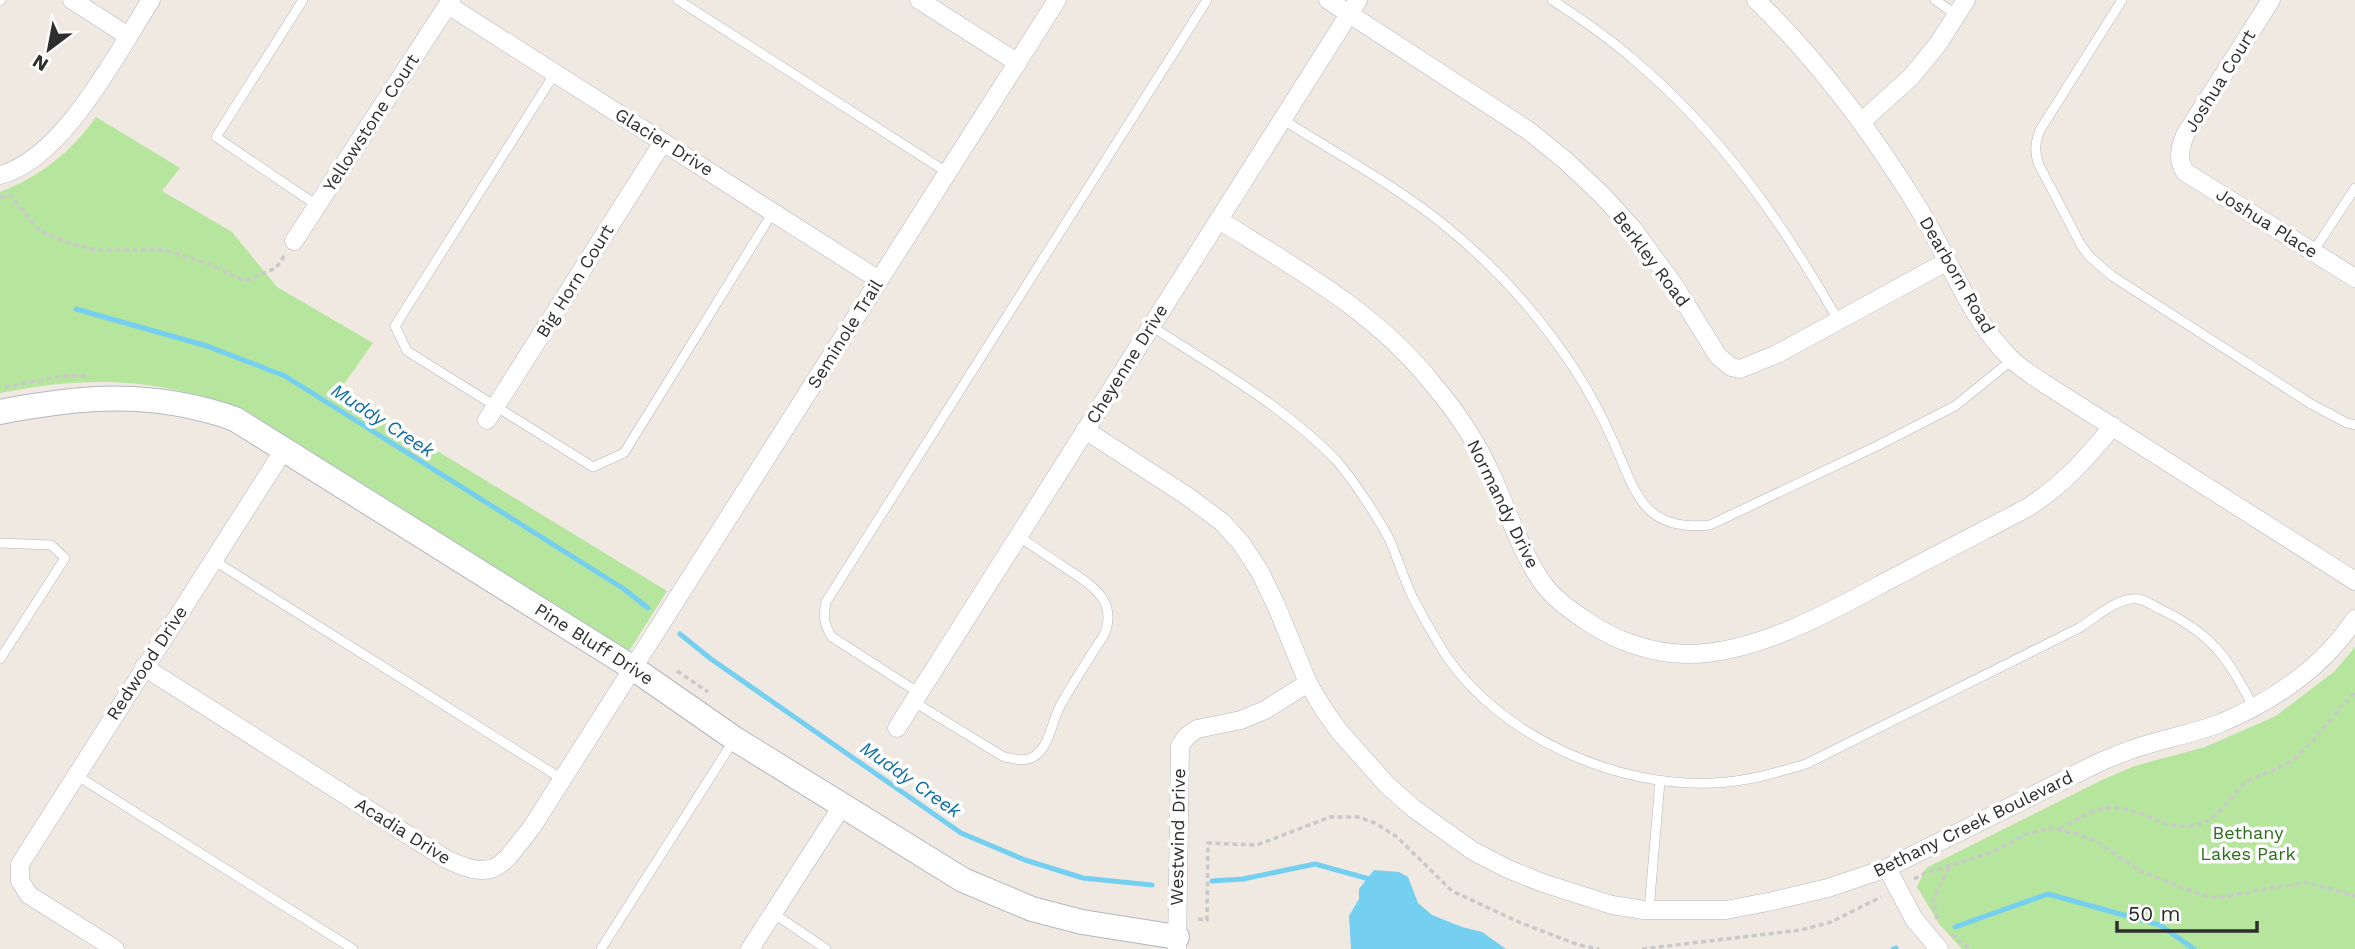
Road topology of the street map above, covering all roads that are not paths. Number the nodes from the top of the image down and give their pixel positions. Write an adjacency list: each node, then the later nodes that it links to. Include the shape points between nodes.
1 (72, 0): 17 (street)
2 (151, 0): 17 (street)
3 (303, 0): 27 (lane, via 216,137)
4 (678, 0): 24 (lane)
5 (919, 0): 18 (street)
6 (1057, 0): 18 (street, Seminole Trail)
7 (1207, 0): 53 (lane, via 826,602 824,626 832,638)
8 (1328, 0): 15 (street, Berkley Road)
9 (1552, 0): 35 (lane, via 1635,60 1708,133 1766,205)
10 (1756, 0): 21 (street, Dearborn Road)
11 (1935, 0): 16 (lane)
12 (2122, 0): 40 (lane, via 2035,142 2039,166 2081,245 2112,276 2311,404)
13 (2271, 0): 23 (street, Joshua Court, via 2185,135 2179,151)
14 (449, 3): 19 (street, Glacier Drive); 27 (street, Yellowstone Court)
15 (1354, 7): 20 (street, Cheyenne Drive); 35 (street, Berkley Road, via 1529,131 1602,195 1633,229 1718,356 1731,367 1748,367)
16 (1961, 8): 21 (street, via 1911,77)
17 (128, 36): 25 (street, via 71,124 41,153)
18 (1018, 63): 24 (street, Seminole Trail)
19 (555, 73): 22 (street, Glacier Drive); 39 (lane, via 396,326 407,351)
20 (1282, 119): 29 (street, Cheyenne Drive); 37 (lane, via 1443,223 1528,308 1596,405 1638,499 1670,523 1710,524 1877,446 1955,406)
21 (1861, 122): 32 (street, Dearborn Road, via 1919,208)
22 (663, 142): 28 (street, Glacier Drive); 39 (street, Big Horn Court)
23 (2181, 165): 31 (street, Joshua Place, via 2185,172)
24 (948, 173): 34 (street, Seminole Trail)
25 (0, 175)
26 (2355, 188): 31 (lane)
27 (318, 206): 30 (street, Yellowstone Court)
28 (773, 212): 34 (street, Glacier Drive); 39 (lane, via 624,453 593,467)
29 (1219, 220): 36 (street, Cheyenne Drive); 41 (street, Normandy Drive, via 1311,277 1395,344 1431,380 1475,442 1542,582 1561,603 1605,633 1656,651 1689,654 1735,648 1839,607 2049,494)
30 (295, 241)
31 (2313, 252): 33 (street, Joshua Place)
32 (1946, 262): 35 (street, Berkley Road); 37 (street, Dearborn Road, via 1983,324)
33 (2355, 278)
34 (879, 279): 51 (street, Seminole Trail)
35 (1838, 320)
36 (1151, 326): 42 (street, Cheyenne Drive); 59 (lane, via 1277,407 1336,461 1390,540 1413,599 1447,658 1483,698 1540,741 1596,766)
37 (2012, 360): 41 (street, Dearborn Road)
38 (0, 412): 43 (street, Pine Bluff Drive, via 54,401 125,397 205,408 235,419)
39 (491, 414)
40 (2355, 425)
41 (2113, 426): 47 (street, Dearborn Road)
42 (1085, 430): 44 (street, Cheyenne Drive); 52 (street, Bethany Creek Boulevard, via 1187,496 1235,536 1271,594)
43 (285, 448): 46 (street, Redwood Drive); 51 (street, Pine Bluff Drive)
44 (1018, 536): 53 (street, Cheyenne Drive); 53 (lane, via 1087,582 1109,614 1104,635 1058,709 1044,746 1028,759 1004,757)
45 (0, 543): 49 (lane, via 51,545 65,558)
46 (213, 560): 50 (street, Redwood Drive); 58 (lane)
47 (2355, 581)
48 (2355, 619): 54 (street, Bethany Creek Boulevard, via 2321,661)
49 (0, 659)
50 (144, 667): 57 (street, Redwood Drive); 58 (street, Acadia Drive, via 465,868 491,871 500,865 532,827)
51 (633, 668): 56 (street, Pine Bluff Drive); 58 (street, Acadia Drive)
52 (1308, 683): 62 (street, Bethany Creek Boulevard, via 1339,731 1387,785 1473,851 1543,883 1612,905); 64 (street, Westwind Drive, via 1241,720 1197,729 1180,746)
53 (917, 697): 55 (street, Cheyenne Drive)
54 (2254, 708): 59 (lane, via 2215,644 2138,599 2118,603 2080,628 1806,764 1761,777 1713,783); 61 (street, Bethany Creek Boulevard, via 2098,763)
55 (897, 728)
56 (735, 739): 60 (street, Pine Bluff Drive); 67 (lane)
57 (76, 775): 65 (street, Redwood Drive, via 24,857 20,881 29,895); 66 (lane)
58 (562, 779)
59 (1660, 781): 62 (lane)
60 (842, 806): 63 (street); 64 (street, Pine Bluff Drive, via 963,880 998,896 1032,909)
61 (1887, 868): 62 (street, Bethany Creek Boulevard, via 1828,888 1726,910); 70 (street, via 1914,919)
62 (1649, 910)
63 (773, 913): 68 (street); 69 (lane)
64 (1177, 943)
65 (115, 949)
66 (353, 949)
67 (601, 949)
68 (750, 949)
69 (827, 949)
70 (1939, 949)

